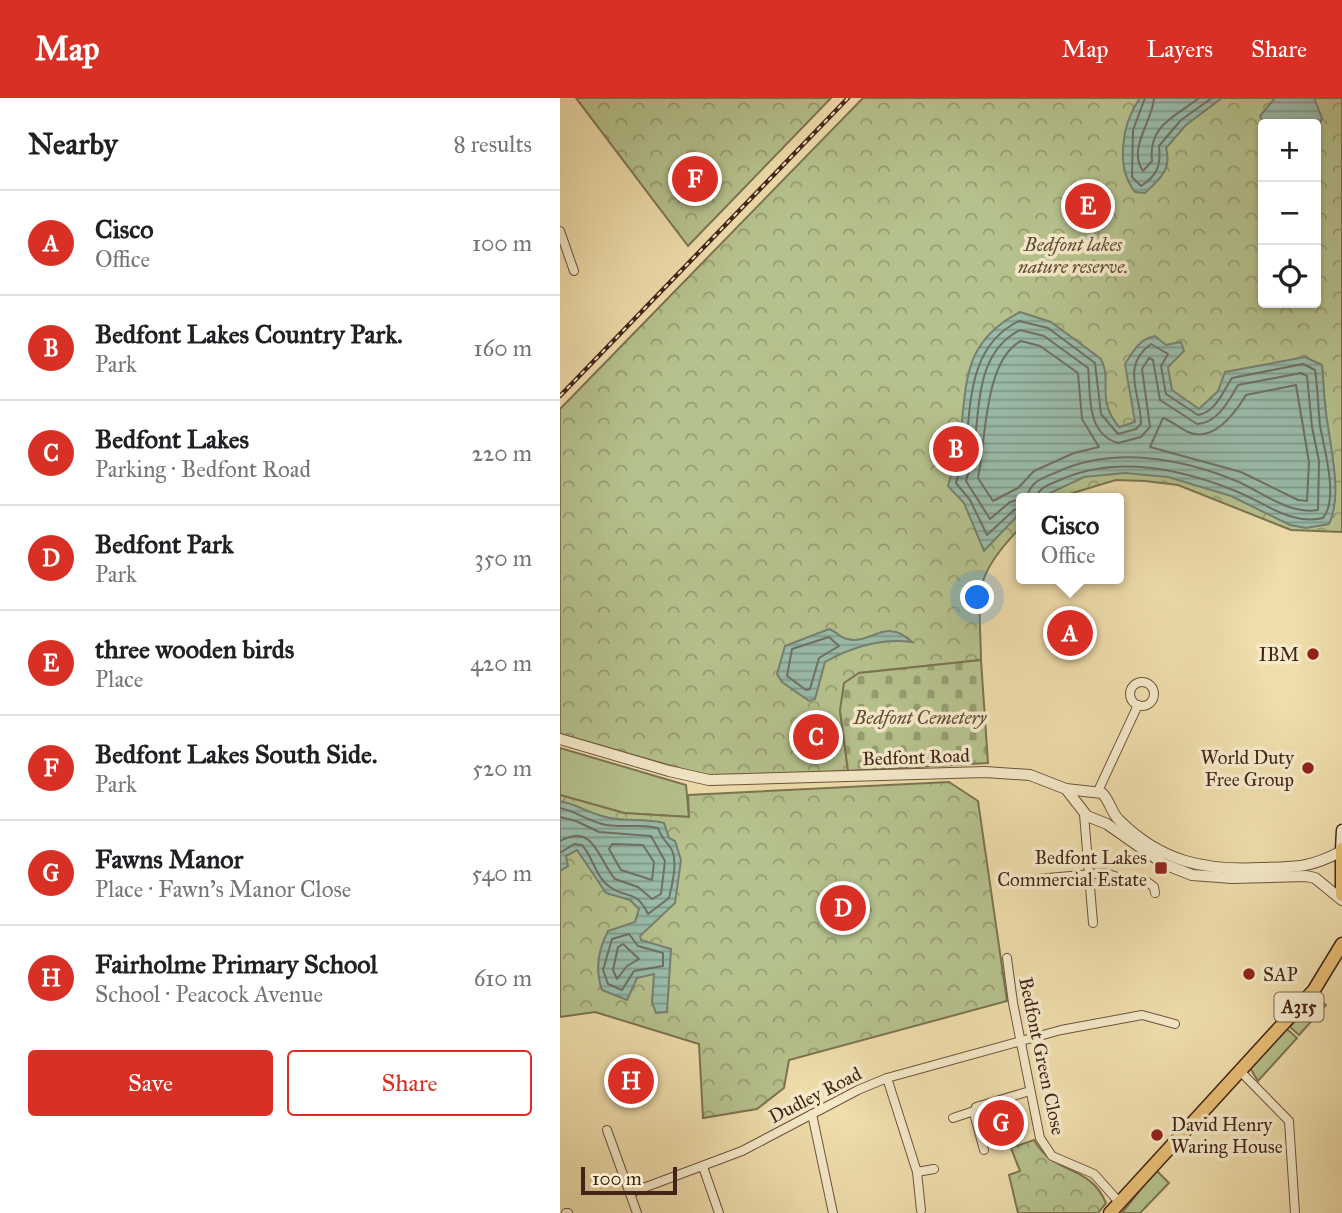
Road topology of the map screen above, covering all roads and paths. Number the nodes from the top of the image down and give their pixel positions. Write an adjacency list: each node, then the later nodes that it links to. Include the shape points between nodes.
1 (560, 231): 2 (street)
2 (574, 271)
3 (1139, 705): 6 (street)
4 (560, 739): 5 (street, Bedfont Road, via 709,780 985,772 1040,777)
5 (1066, 789): 6 (street, Bedfont Road); 8 (street)
6 (1093, 792): 7 (street, via 1105,796); 8 (street, via 1081,802)
7 (1109, 806): 9 (street); 12 (street, via 1144,841 1171,857 1205,868 1310,866)
8 (1083, 812): 9 (street); 11 (street)
9 (1096, 818): 11 (street); 17 (street, via 1164,864 1192,874 1306,876)
10 (1342, 830): 12 (main road)
11 (1086, 834): 13 (street)
12 (1341, 850): 16 (main road)
13 (1088, 874): 14 (street); 15 (street, via 1146,881); 18 (street)
14 (1002, 882)
15 (1155, 893)
16 (1342, 895)
17 (1342, 900)
18 (1093, 923)
19 (1342, 944): 23 (main road, A315, via 1314,990)
20 (1007, 958): 22 (street, Bedfont Green Close)
21 (1175, 1024): 22 (street, Dudley Road, via 1142,1015)
22 (1020, 1039): 24 (street, Dudley Road); 25 (street, Bedfont Green Close)
23 (1240, 1070): 35 (main road, A315); 41 (street, via 1289,1121)
24 (887, 1078): 27 (street, Dudley Road); 33 (street)
25 (1030, 1091): 26 (street, via 979,1105); 35 (street, Bedfont Green Close, via 1045,1149 1094,1174)
26 (974, 1111): 28 (street); 30 (street)
27 (812, 1114): 31 (street, Dudley Road); 39 (street)
28 (953, 1118)
29 (607, 1130): 34 (street)
30 (984, 1150)
31 (703, 1167): 34 (street, Dudley Road); 38 (street)
32 (934, 1169): 33 (street)
33 (917, 1172): 36 (street)
34 (630, 1193): 37 (street)
35 (1120, 1203): 40 (main road, A315)
36 (920, 1212)
37 (637, 1213)
38 (719, 1213)
39 (833, 1213)
40 (1110, 1213)
41 (1295, 1213)

